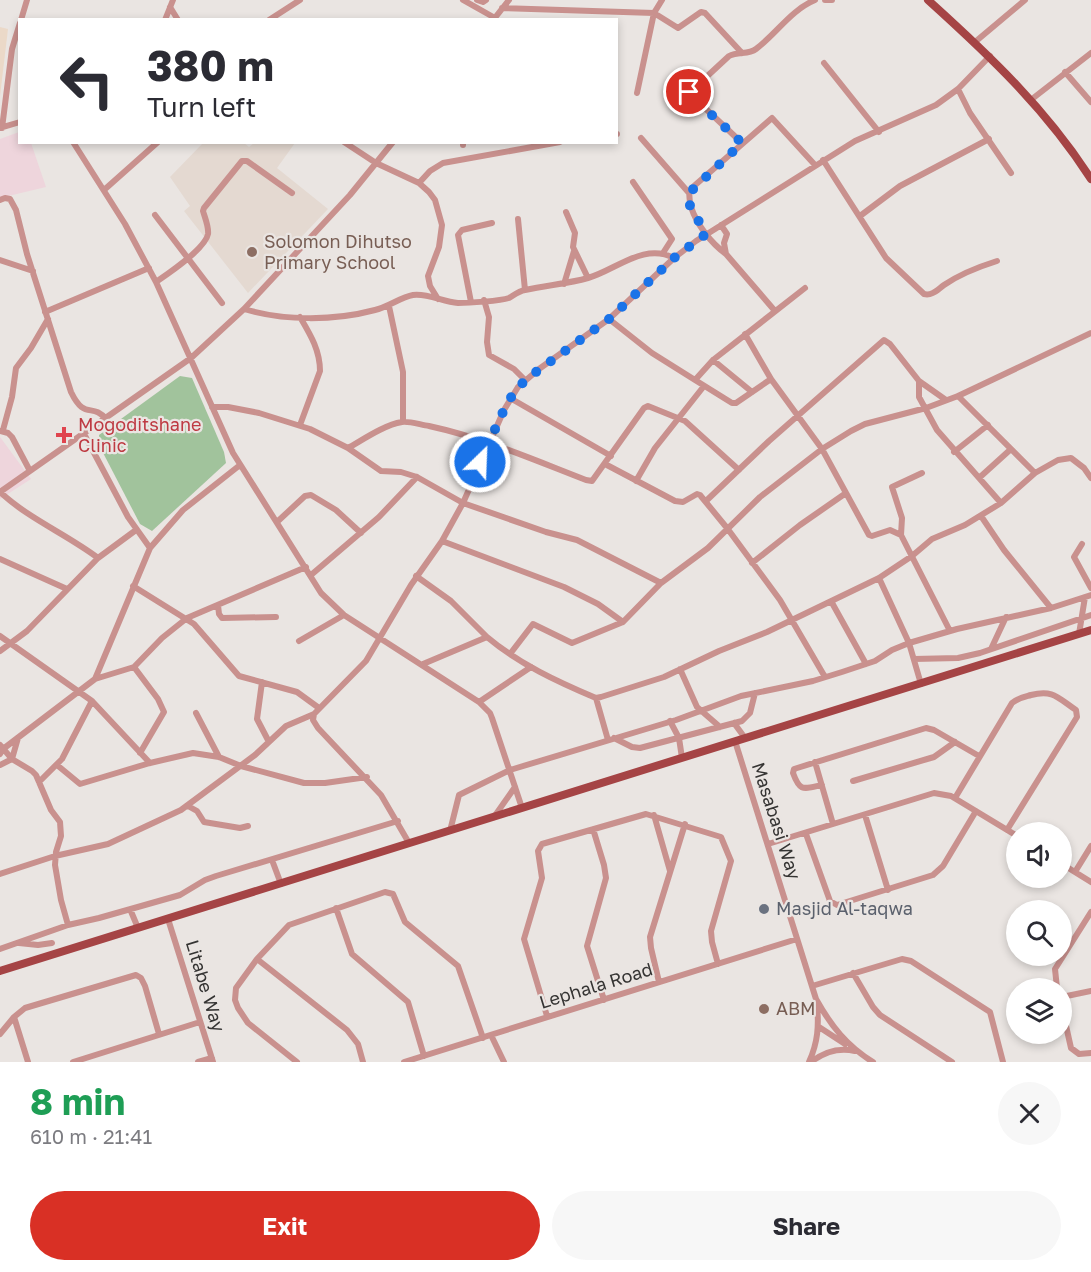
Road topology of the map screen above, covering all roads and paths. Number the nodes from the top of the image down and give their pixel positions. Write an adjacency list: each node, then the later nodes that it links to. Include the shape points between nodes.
1 (27, 0): 16 (street)
2 (300, 0): 19 (street)
3 (463, 0): 20 (street)
4 (477, 0): 5 (street)
5 (486, 0)
6 (509, 0): 14 (street)
7 (662, 0): 15 (street)
8 (815, 0): 24 (street, via 781,24 757,49)
9 (825, 0): 10 (street)
10 (832, 0)
11 (928, 0): 23 (main road)
12 (1025, 0): 23 (street)
13 (172, 3): 17 (street); 18 (street)
14 (502, 8): 15 (street); 21 (street)
15 (654, 13): 24 (street, via 678,28 705,13); 30 (street)
16 (21, 18)
17 (166, 18)
18 (177, 18)
19 (272, 18)
20 (492, 18)
21 (495, 18)
22 (18, 28): 34 (street)
23 (975, 42): 26 (main road)
24 (742, 53): 38 (street, via 729,56 689,94)
25 (1091, 53): 28 (street)
26 (990, 56): 29 (street); 31 (main road)
27 (824, 63): 35 (street)
28 (1065, 72): 31 (street); 32 (street)
29 (958, 89): 35 (street, via 923,112); 37 (street)
30 (637, 93)
31 (1032, 99): 50 (main road)
32 (1091, 102)
33 (18, 123): 34 (street)
34 (1, 128)
35 (879, 132): 46 (street)
36 (641, 138): 55 (street)
37 (988, 139): 49 (street); 59 (street, via 900,186)
38 (742, 143): 48 (street, via 772,118); 55 (street)
39 (75, 144): 53 (street)
40 (156, 144): 53 (street)
41 (347, 144): 47 (street)
42 (391, 144): 47 (street)
43 (509, 144): 45 (street)
44 (549, 144): 45 (street)
45 (510, 151): 52 (street, via 443,163)
46 (823, 160): 48 (street); 59 (street)
47 (376, 163): 52 (street); 83 (street)
48 (815, 165): 62 (street)
49 (1011, 173)
50 (1091, 179)
51 (633, 182): 65 (street, via 672,238)
52 (419, 183): 78 (street, via 429,192 441,215 442,234 428,276)
53 (104, 190): 71 (street)
54 (292, 193): 67 (street, via 242,161 204,208 207,238)
55 (689, 193): 63 (street, via 690,206)
56 (0, 200): 72 (street, via 5,198 14,204)
57 (566, 212): 64 (street, via 575,233)
58 (155, 215): 67 (street)
59 (860, 216): 70 (street, via 892,265 928,296 969,271)
60 (518, 219): 77 (street)
61 (492, 223): 80 (street, via 462,230 458,235)
62 (721, 225): 63 (street); 66 (street, via 727,234)
63 (706, 234): 66 (street); 68 (street)
64 (575, 250): 73 (street); 75 (street)
65 (663, 253): 68 (street); 73 (street, via 638,256)
66 (726, 254): 84 (street)
67 (188, 257): 74 (street); 81 (street)
68 (674, 258): 87 (street)
69 (0, 260): 72 (street)
70 (997, 261)
71 (149, 268): 74 (street); 85 (street)
72 (33, 271): 85 (street)
73 (588, 278): 75 (street)
74 (156, 282): 90 (street)
75 (564, 284): 77 (street)
76 (805, 288): 84 (street)
77 (525, 290): 79 (street, via 506,298)
78 (438, 299): 80 (street); 82 (street, via 412,295)
79 (484, 300): 80 (street); 93 (street, via 489,317 489,355)
80 (471, 302)
81 (222, 303)
82 (390, 306): 86 (street, via 350,316); 106 (street, via 403,372)
83 (244, 309): 86 (street); 90 (street)
84 (775, 311): 89 (street)
85 (46, 316): 104 (street, via 76,403); 109 (street, via 16,368)
86 (300, 317): 107 (street, via 320,361)
87 (609, 319): 93 (street); 94 (street)
88 (1091, 333): 98 (street)
89 (745, 334): 91 (street); 92 (street)
90 (191, 358): 101 (street); 104 (street)
91 (713, 360): 94 (street); 97 (street)
92 (771, 378): 97 (street); 103 (street)
93 (525, 380): 99 (street)
94 (695, 380): 96 (street)
95 (920, 381): 100 (street); 102 (street, via 919,397); 103 (street, via 884,340)
96 (704, 386): 97 (street, via 732,403); 105 (street)
97 (752, 392)
98 (958, 396): 100 (street); 108 (street)
99 (510, 398): 111 (street); 116 (street)
100 (946, 400): 102 (street)
101 (212, 407): 107 (street, via 259,413); 118 (street)
102 (926, 408): 113 (street, via 865,424); 115 (street)
103 (798, 415): 113 (street); 119 (street)
104 (106, 418): 110 (street)
105 (679, 418): 116 (street, via 646,406); 119 (street); 126 (street)
106 (403, 422): 111 (street); 112 (street)
107 (300, 425): 112 (street)
108 (988, 425): 114 (street); 115 (street)
109 (2, 430): 120 (street, via 12,437)
110 (84, 434): 120 (street); 135 (street)
111 (489, 442): 117 (street, via 589,481); 130 (street)
112 (348, 448): 123 (street, via 381,471)
113 (822, 449): 128 (street); 134 (street)
114 (1011, 449): 122 (street); 124 (street)
115 (954, 452): 124 (street)
116 (611, 456): 117 (street)
117 (605, 464): 126 (street)
118 (240, 465): 133 (street); 140 (street, via 183,510)
119 (739, 470): 129 (street)
120 (30, 471): 127 (street)
121 (922, 473): 137 (street, via 892,487 902,518)
122 (1035, 473): 125 (street, via 1058,460 1071,458); 131 (street)
123 (417, 477): 130 (street); 136 (street)
124 (979, 478): 131 (street)
125 (1091, 478)
126 (636, 481): 129 (street, via 675,501 683,502 699,494)
127 (0, 492): 142 (street)
128 (846, 493): 137 (street, via 869,535 890,530); 144 (street)
129 (706, 501): 134 (street)
130 (463, 503): 138 (street); 149 (street, via 577,540)
131 (1001, 503): 132 (street)
132 (981, 516): 141 (street, via 932,539); 156 (street)
133 (277, 522): 136 (street, via 310,495 336,510); 145 (street)
134 (727, 528): 144 (street); 149 (street, via 708,548)
135 (136, 530): 140 (street); 142 (street)
136 (361, 533): 146 (street)
137 (901, 535): 141 (street)
138 (442, 541): 147 (street); 164 (street, via 573,591)
139 (1082, 544): 151 (street, via 1074,557)
140 (150, 548): 150 (street)
141 (912, 556): 148 (street); 166 (street)
142 (98, 558): 152 (street)
143 (0, 559): 152 (street)
144 (752, 562): 163 (street)
145 (306, 567): 146 (street); 155 (street)
146 (311, 575): 157 (street, via 327,600)
147 (416, 576): 169 (street, via 450,601); 170 (street)
148 (879, 578): 154 (street); 172 (street)
149 (661, 583): 164 (street)
150 (133, 586): 161 (street); 184 (street)
151 (1091, 588)
152 (67, 589): 173 (street)
153 (1088, 596): 156 (street); 162 (street)
154 (831, 601): 163 (street); 179 (street)
155 (218, 605): 159 (street, via 222,618); 161 (street)
156 (1051, 608): 160 (street)
157 (344, 615): 170 (street); 171 (street)
158 (1091, 615): 162 (street)
159 (276, 617)
160 (1006, 617): 166 (street); 174 (street)
161 (187, 618): 180 (street); 185 (street, via 239,676)
162 (1082, 618): 167 (street); 174 (street)
163 (791, 620): 182 (street); 183 (street)
164 (623, 622): 176 (street, via 572,643 533,624)
165 (1091, 630): 167 (main road)
166 (950, 631): 172 (street)
167 (1079, 634): 186 (main road)
168 (0, 636): 173 (street)
169 (487, 637): 176 (street); 178 (street)
170 (381, 638): 178 (street); 192 (street, via 359,669)
171 (299, 641)
172 (909, 643): 177 (street); 179 (street)
173 (10, 644): 175 (street); 187 (street)
174 (991, 650): 177 (street, via 958,658)
175 (0, 651)
176 (510, 654): 181 (street)
177 (914, 659): 186 (street)
178 (423, 664): 191 (street)
179 (866, 664): 183 (street)
180 (134, 667): 184 (street); 207 (street, via 164,712)
181 (531, 667): 189 (street); 191 (street)
182 (680, 669): 189 (street); 193 (street)
183 (825, 677): 188 (street)
184 (95, 679): 187 (street)
185 (262, 682): 192 (street, via 297,692); 204 (street, via 257,719)
186 (921, 684): 201 (main road)
187 (79, 690): 190 (street); 199 (street)
188 (755, 693): 193 (street); 197 (street, via 750,713)
189 (596, 698): 202 (street)
190 (92, 701): 207 (street); 215 (street)
191 (479, 702): 217 (street, via 490,712)
192 (319, 708): 195 (street)
193 (700, 711): 196 (street); 198 (street)
194 (196, 713): 209 (street)
195 (314, 714): 204 (street, via 286,726); 218 (street, via 318,728)
196 (670, 721): 200 (street); 202 (street)
197 (734, 723): 198 (street); 201 (street)
198 (720, 727): 200 (street)
199 (19, 737): 206 (street); 211 (street)
200 (679, 738): 202 (street, via 636,748); 210 (street)
201 (745, 738): 203 (main road)
202 (611, 739): 217 (street)
203 (735, 741): 210 (main road); 240 (street, Masabasi Way)
204 (269, 742): 216 (street)
205 (955, 742): 208 (street); 212 (street, via 926,728); 219 (street, via 934,757)
206 (1, 749): 211 (street)
207 (140, 753): 213 (street)
208 (979, 756): 223 (street); 231 (street, via 1012,703 1020,698 1047,692 1078,714)
209 (219, 757): 213 (street, via 189,753); 216 (street)
210 (682, 758): 225 (main road)
211 (12, 759): 214 (street); 220 (street, via 32,771)
212 (815, 762): 221 (street); 221 (street, via 797,767 793,773 801,788)
213 (150, 763): 215 (street, via 80,784)
214 (0, 765)
215 (57, 765): 220 (street)
216 (241, 766): 218 (street, via 304,783); 224 (street)
217 (510, 770): 222 (street); 237 (street, via 459,795)
218 (367, 777): 230 (street)
219 (853, 781)
220 (39, 782): 242 (street, via 60,822 61,836)
221 (822, 785): 233 (street)
222 (515, 787): 225 (street); 229 (street)
223 (955, 798): 226 (street); 228 (street, via 934,793)
224 (188, 806): 234 (street, via 204,822); 242 (street, via 108,844)
225 (522, 808): 229 (main road)
226 (976, 811): 236 (street); 250 (street, via 939,871)
227 (654, 815): 232 (street); 235 (street); 245 (street)
228 (865, 815): 233 (street); 250 (street)
229 (493, 817): 237 (main road)
230 (398, 821): 239 (street); 243 (street)
231 (1012, 822)
232 (685, 824): 245 (street); 264 (street, via 721,837 730,856 711,931)
233 (833, 824): 238 (street)
234 (248, 826)
235 (592, 829): 273 (street, via 606,878 587,946); 274 (street, via 542,844 537,851 542,878 524,939)
236 (1006, 829)
237 (450, 831): 239 (main road)
238 (806, 834): 240 (street); 250 (street, via 834,904)
239 (409, 843): 249 (main road)
240 (768, 844): 258 (street, Masabasi Way)
241 (1091, 846): 246 (street)
242 (55, 856): 247 (street); 255 (street)
243 (272, 860): 249 (street); 252 (street, via 205,880 180,895)
244 (1072, 870): 246 (street)
245 (670, 872): 268 (street, via 651,937)
246 (1075, 872): 248 (street)
247 (0, 874)
248 (1091, 882)
249 (281, 884): 254 (main road)
250 (888, 890)
251 (336, 908): 263 (street, via 289,925); 281 (street, via 384,892 393,894 405,922 458,966); 285 (street, via 352,954 408,1002)
252 (130, 909): 255 (street); 256 (street)
253 (1091, 912): 267 (street, via 1055,969)
254 (168, 919): 256 (main road); 276 (street, Litabe Way)
255 (68, 925): 257 (street)
256 (138, 928): 262 (main road)
257 (48, 932): 259 (street); 260 (street)
258 (797, 939): 264 (street, Lephala Road); 269 (street, Masabasi Way)
259 (19, 943): 260 (street); 261 (street)
260 (52, 943): 262 (street)
261 (0, 949)
262 (57, 954): 265 (main road)
263 (257, 959): 290 (street, via 236,988 238,1008 248,1023); 291 (street, via 347,1030 358,1044)
264 (718, 964): 268 (street, Lephala Road)
265 (0, 971)
266 (854, 973): 269 (street); 296 (street, via 880,1015); 297 (street, via 902,959 911,961 990,1012)
267 (1056, 978)
268 (659, 982): 273 (street, Lephala Road)
269 (812, 986): 272 (street, Masabasi Way)
270 (1091, 991): 271 (street)
271 (1072, 994)
272 (816, 999): 277 (street); 283 (street, Masabasi Way, via 830,1023)
273 (604, 1000): 274 (street, Lephala Road)
274 (547, 1016): 280 (street, Lephala Road)
275 (14, 1017): 278 (street); 279 (street, via 26,1008 136,975 145,986); 287 (street)
276 (200, 1022): 279 (street); 286 (street, Litabe Way)
277 (819, 1027): 283 (street); 294 (street)
278 (0, 1034)
279 (159, 1034): 288 (street)
280 (491, 1035): 281 (street, Lephala Road); 293 (street)
281 (483, 1038): 285 (street, Lephala Road)
282 (1070, 1044): 284 (street, via 1079,1054)
283 (855, 1051): 294 (street, via 828,1052); 295 (street, Masabasi Way)
284 (1091, 1053)
285 (424, 1056): 292 (street, Lephala Road)
286 (212, 1060): 289 (street)
287 (28, 1062)
288 (73, 1062)
289 (198, 1062)
290 (297, 1062)
291 (363, 1062)
292 (404, 1062)
293 (504, 1062)
294 (810, 1062)
295 (873, 1062)
296 (952, 1062)
297 (1003, 1062)

